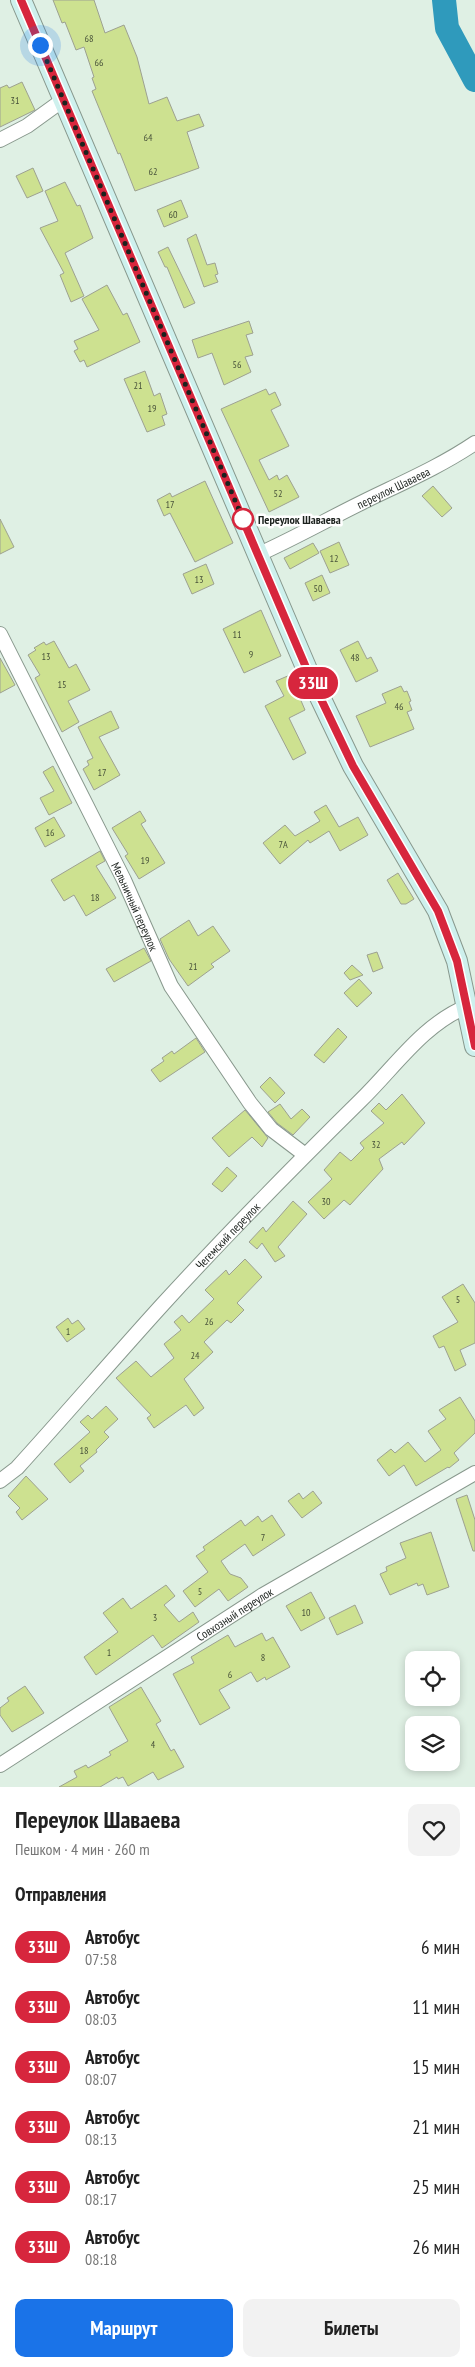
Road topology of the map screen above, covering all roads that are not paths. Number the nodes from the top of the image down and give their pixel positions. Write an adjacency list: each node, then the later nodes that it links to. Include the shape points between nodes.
1 (21, 0): 2 (street)
2 (63, 100): 3 (street, via 27,126); 5 (street)
3 (0, 140)
4 (475, 443): 5 (street, переулок Шаваева, via 434,468)
5 (257, 555): 7 (street, via 349,759 438,911 452,943)
6 (0, 634): 9 (street, Мельничный переулок, via 118,866 171,986 250,1103 271,1129)
7 (468, 1006): 8 (street); 9 (street, Чегемский переулок, via 428,1030 375,1087)
8 (475, 1046)
9 (304, 1154): 11 (street, Чегемский переулок, via 162,1305 17,1468)
10 (475, 1473): 12 (street, Совхозный переулок, via 263,1595)
11 (0, 1481)
12 (0, 1765)

